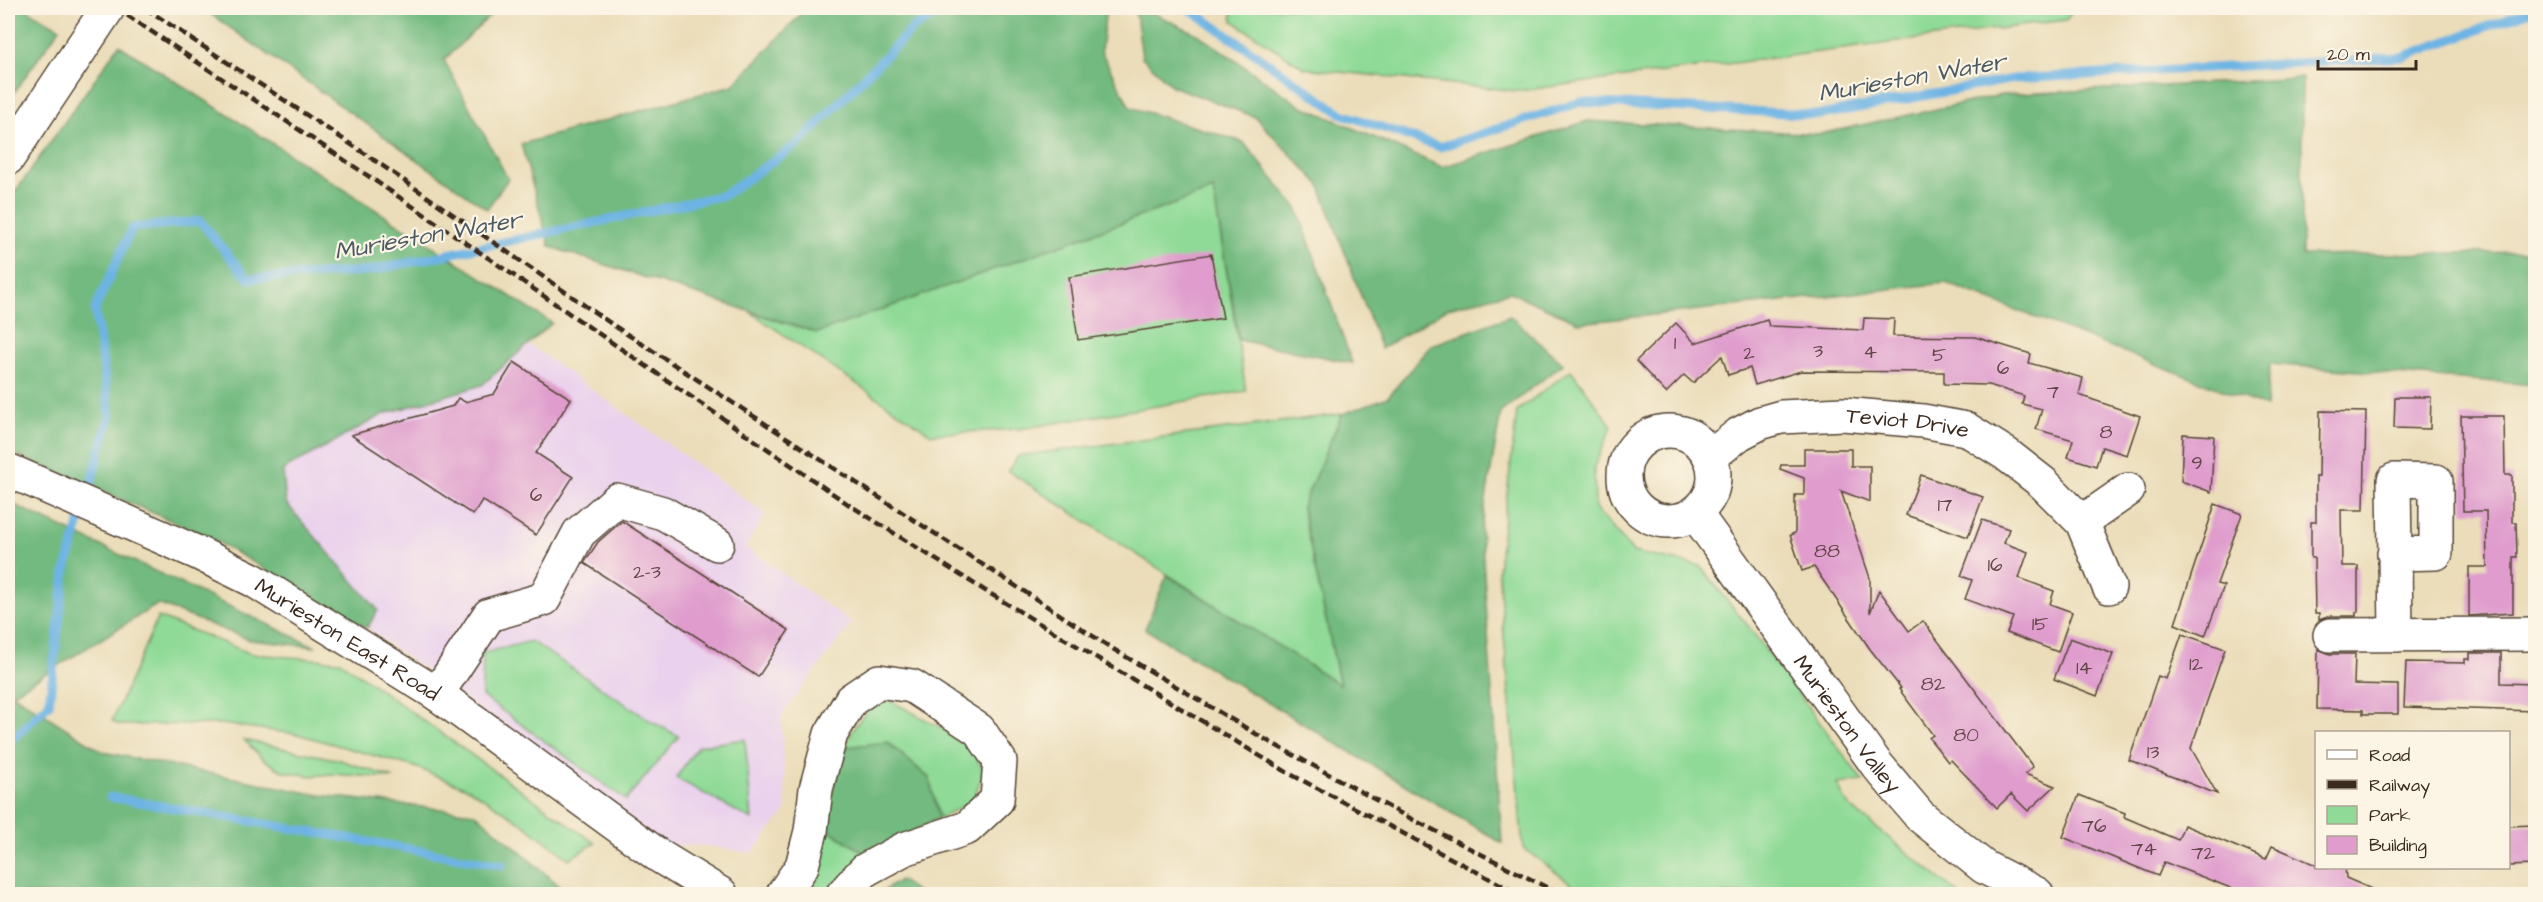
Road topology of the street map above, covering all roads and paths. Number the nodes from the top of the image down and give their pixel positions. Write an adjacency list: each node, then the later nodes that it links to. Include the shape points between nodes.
1 (108, 8): 2 (street)
2 (8, 158)
3 (1710, 457): 6 (street, via 1713,487 1707,502); 6 (street, via 1690,436 1676,431 1654,433 1638,444 1625,465 1624,482 1629,497 1652,518 1680,520); 7 (street, Teviot Drive, via 1739,434 1781,417 1843,414 1923,420 1966,429 2006,454 2043,483)
4 (8, 470): 14 (street, Murieston East Road, via 253,580)
5 (2128, 490): 7 (street)
6 (1695, 513): 20 (street, Murieston Valley, via 1876,765 1920,816 1984,867)
7 (2082, 522): 10 (street, Teviot Drive)
8 (717, 544): 14 (street, via 663,513 617,500 579,533 544,599 489,615)
9 (2394, 554): 11 (street)
10 (2109, 587)
11 (2396, 634): 12 (street); 13 (street)
12 (2535, 634)
13 (2330, 635)
14 (437, 694): 15 (street, Murieston East Road)
15 (659, 856): 16 (street, Murieston East Road); 17 (street, Murieston East Road)
16 (693, 894)
17 (721, 894)
18 (783, 894): 19 (street, via 801,866 831,734 851,699 879,681 912,686 979,730 1000,761 997,800 967,828 904,849 865,870)
19 (843, 894)
20 (2037, 894)

